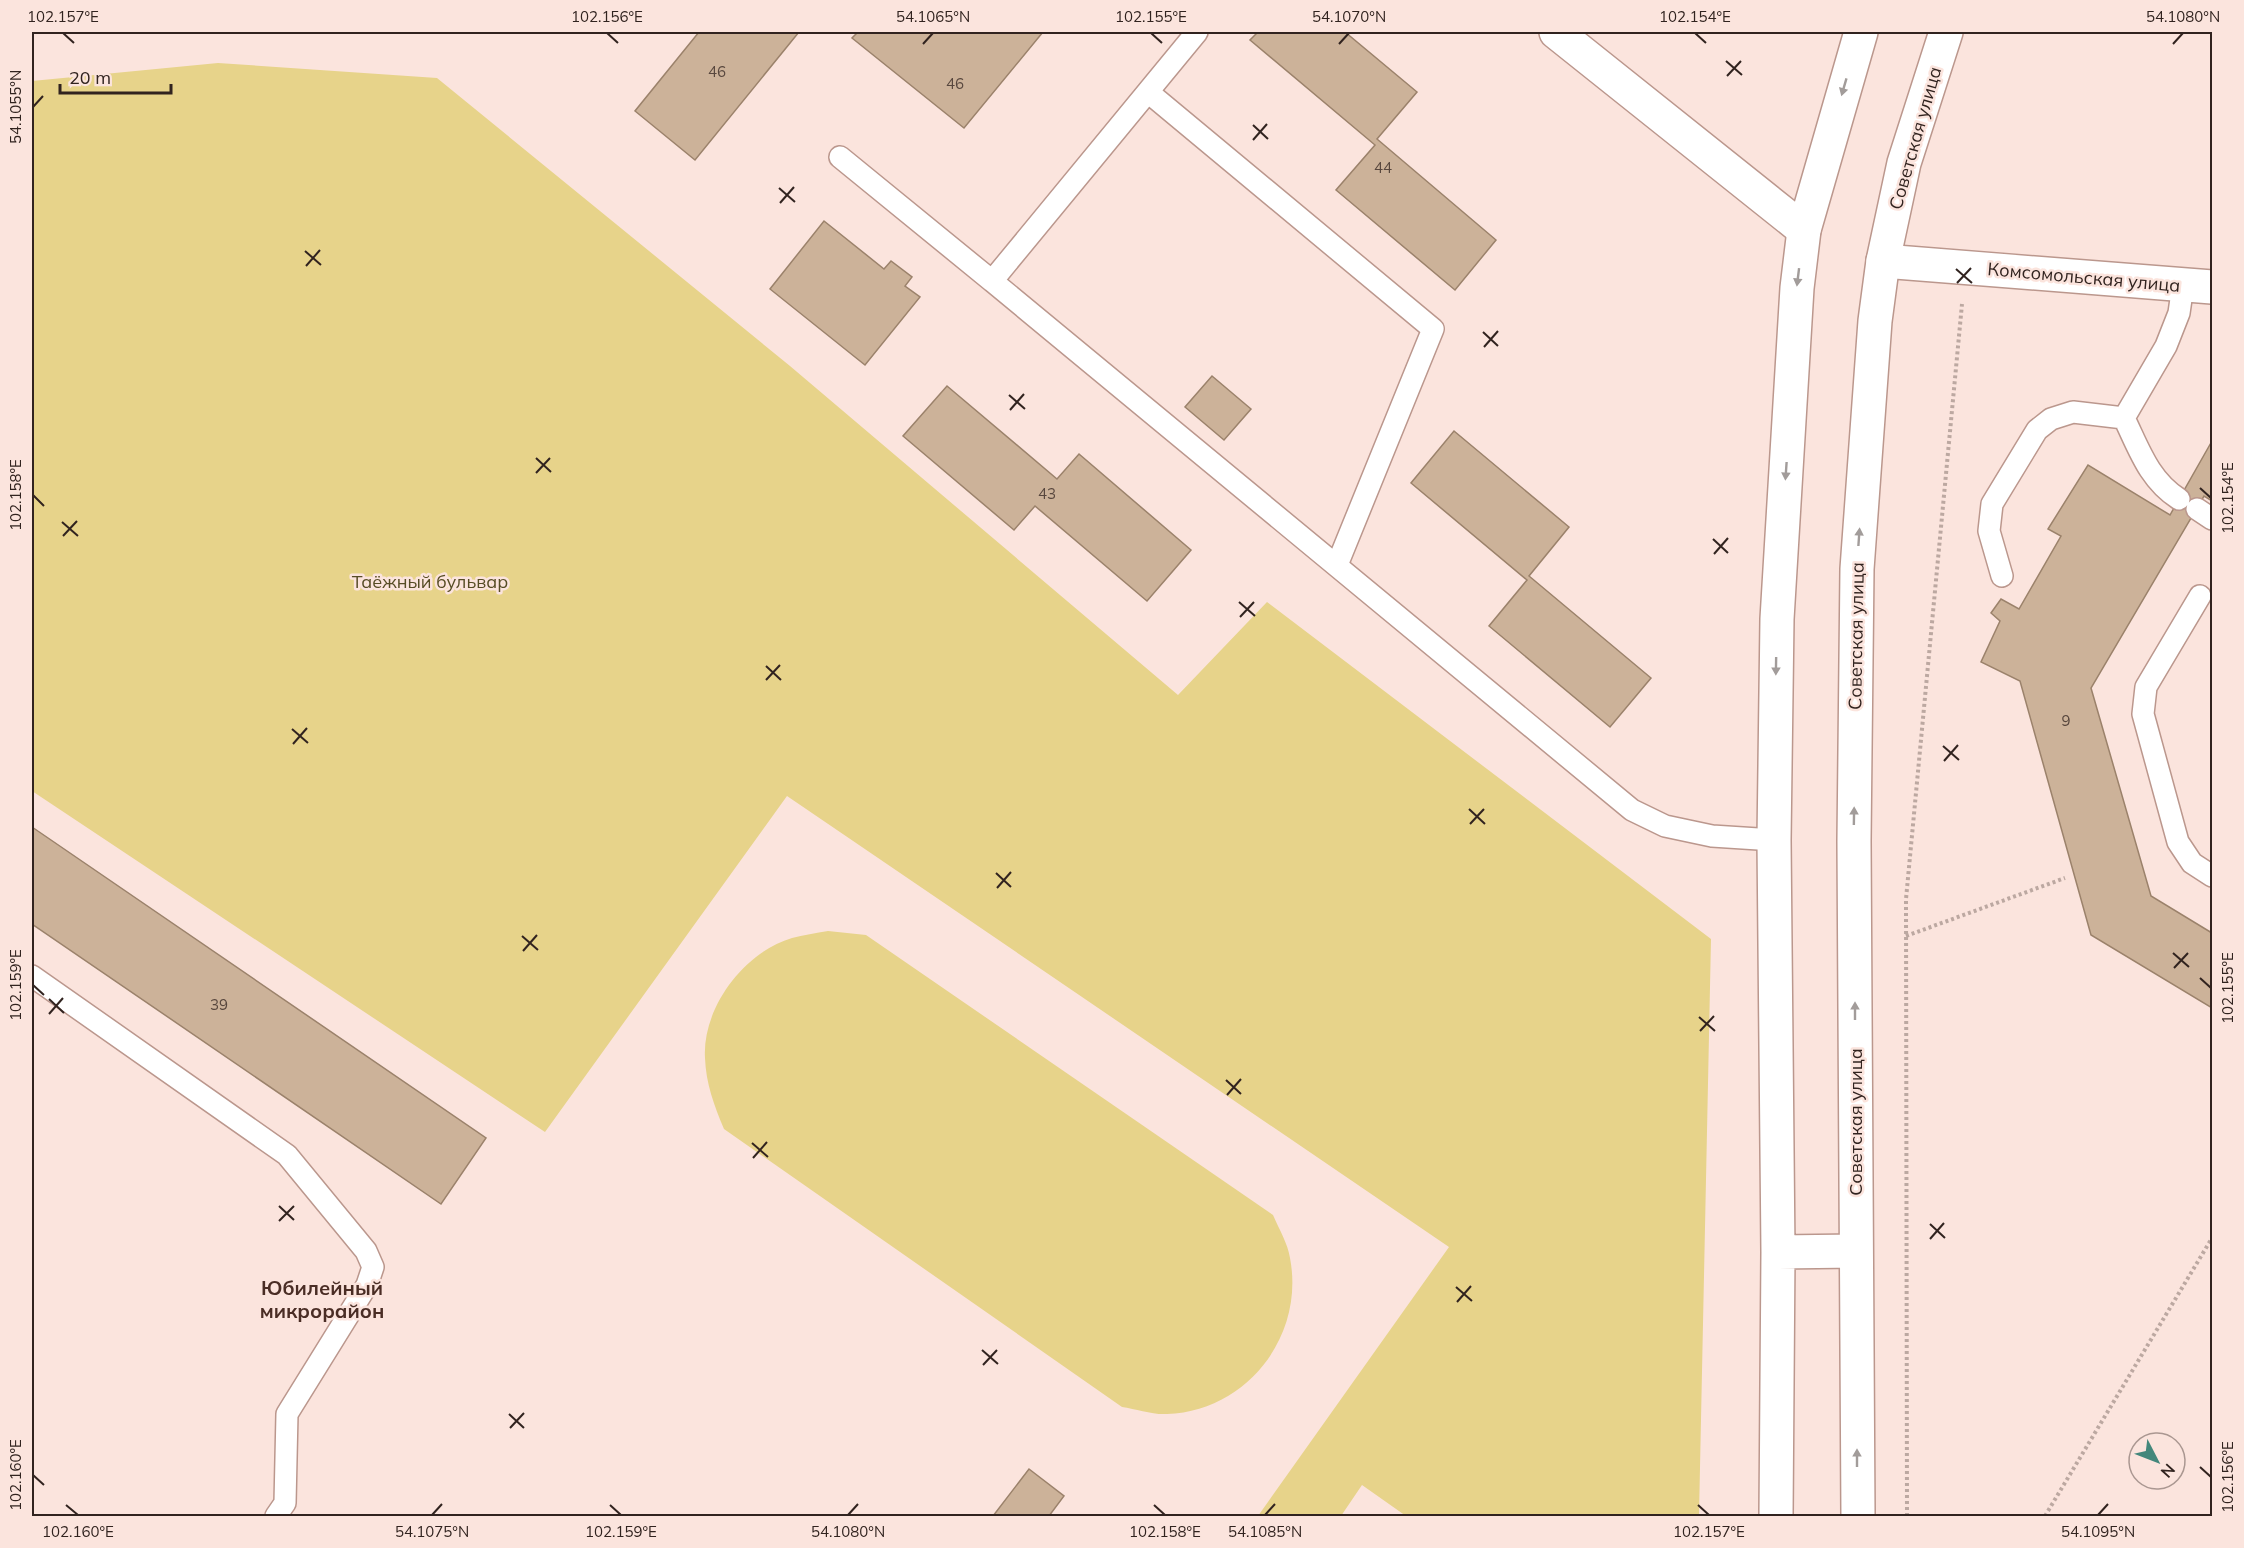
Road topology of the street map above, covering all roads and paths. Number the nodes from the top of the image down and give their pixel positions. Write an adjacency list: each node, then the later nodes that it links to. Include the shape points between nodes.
1 (1197, 32): 5 (lane)
2 (1556, 32): 7 (street)
3 (1861, 32): 7 (street, one-way to 7)
4 (1946, 32): 8 (street, Советская улица, via 1904,163)
5 (1148, 92): 10 (lane); 14 (lane, via 1433,329)
6 (840, 157): 10 (lane)
7 (1804, 230): 17 (street, one-way to 17, via 1777,619)
8 (1883, 261): 9 (street, Комсомольская улица); 23 (street, Советская улица, one-way to 8, via 1857,569)
9 (1965, 267): 11 (street, Комсомольская улица); 20 (path, via 1906,899)
10 (992, 282): 14 (lane)
11 (2198, 286): 12 (lane)
12 (2124, 418): 13 (lane, via 2162,488); 15 (lane, via 2073,412 2051,419 2037,430 1992,504 1989,531)
13 (2196, 509)
14 (1336, 566): 17 (lane, via 1632,810 1665,826 1712,836)
15 (2002, 576)
16 (2200, 596): 18 (lane, via 2146,687 2143,714 2178,842 2192,863)
17 (1774, 840): 24 (street)
18 (2212, 876)
19 (2065, 878): 20 (path)
20 (1906, 936): 28 (path)
21 (32, 976): 25 (lane, via 287,1155 366,1251 373,1267 367,1285 287,1414 285,1503)
22 (2212, 1238): 29 (path)
23 (1856, 1251): 24 (street); 27 (street, Советская улица, one-way to 23)
24 (1778, 1252): 26 (street)
25 (276, 1516)
26 (1776, 1516)
27 (1858, 1516)
28 (1907, 1516)
29 (2045, 1516)

